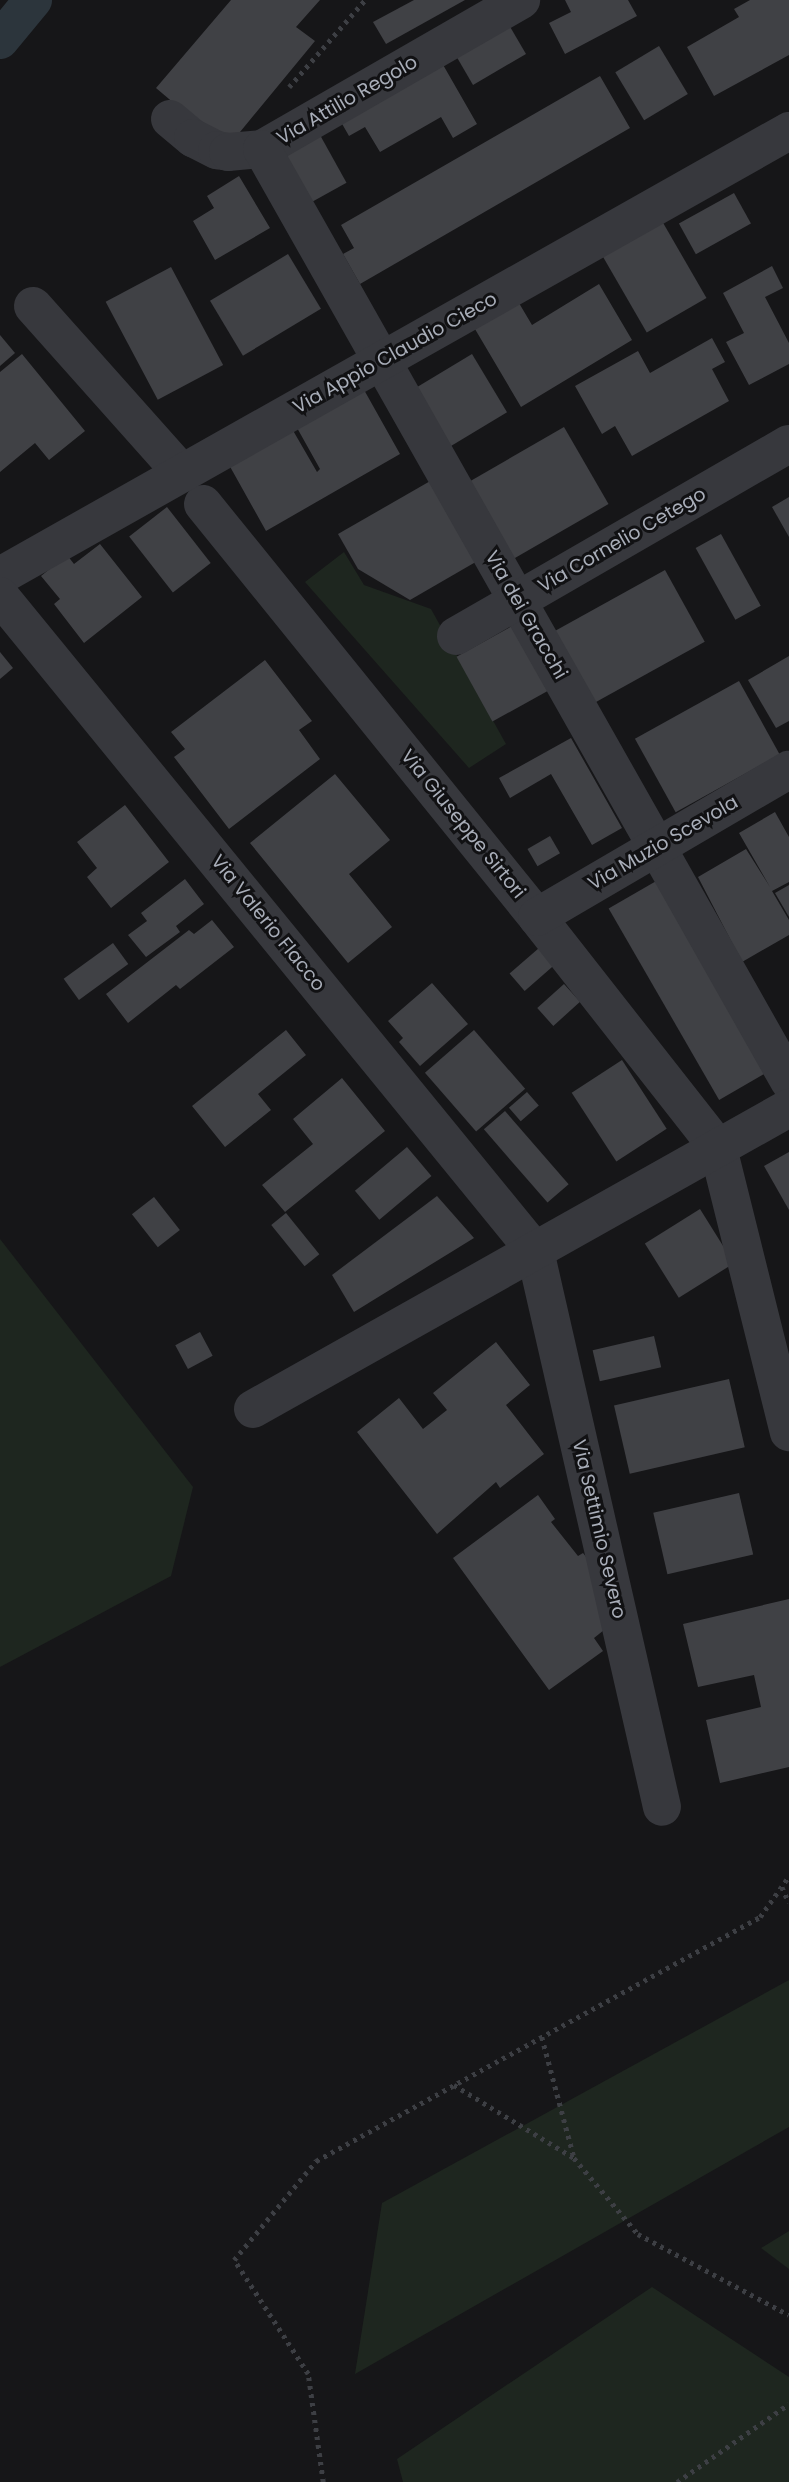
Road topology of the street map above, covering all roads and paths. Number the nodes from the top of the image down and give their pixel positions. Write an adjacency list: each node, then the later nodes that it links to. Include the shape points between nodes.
1 (365, 0): 3 (path)
2 (521, 0): 6 (street, Via Attilio Regolo)
3 (287, 89)
4 (170, 119): 6 (street, Via Attilio Regolo, via 217,150)
5 (789, 131): 8 (street, Via Appio Claudio Cieco)
6 (262, 149): 8 (street, Via dei Gracchi)
7 (33, 306): 10 (street)
8 (382, 361): 10 (street, Via Appio Claudio Cieco); 14 (street, Via dei Gracchi)
9 (789, 444): 14 (street, Via Cornelio Cetego)
10 (182, 473): 12 (street, Via Appio Claudio Cieco)
11 (203, 504): 18 (street, Via Giuseppe Sirtori)
12 (0, 576)
13 (0, 596): 22 (street, Via Valerio Flacco)
14 (517, 600): 15 (street, Via Cornelio Cetego); 17 (street, Via dei Gracchi)
15 (456, 636)
16 (789, 770): 17 (street, Via Muzio Scevola)
17 (657, 847): 18 (street, Via Muzio Scevola); 19 (street, Via dei Gracchi)
18 (537, 916): 21 (street, Via Giuseppe Sirtori)
19 (789, 1081)
20 (789, 1108): 21 (street)
21 (718, 1148): 22 (street); 24 (street)
22 (536, 1251): 23 (street); 25 (street, Via Settimio Severo)
23 (253, 1409)
24 (789, 1432)
25 (662, 1807)
26 (789, 1876): 27 (path)
27 (782, 1886): 28 (path); 29 (path, via 760,1917)
28 (789, 1903)
29 (542, 2037): 30 (path); 31 (path)
30 (454, 2085): 31 (path); 34 (path, via 316,2161 234,2260 307,2374)
31 (575, 2158): 32 (path, via 639,2234)
32 (789, 2315)
33 (789, 2404): 35 (path)
34 (323, 2482)
35 (677, 2482)

